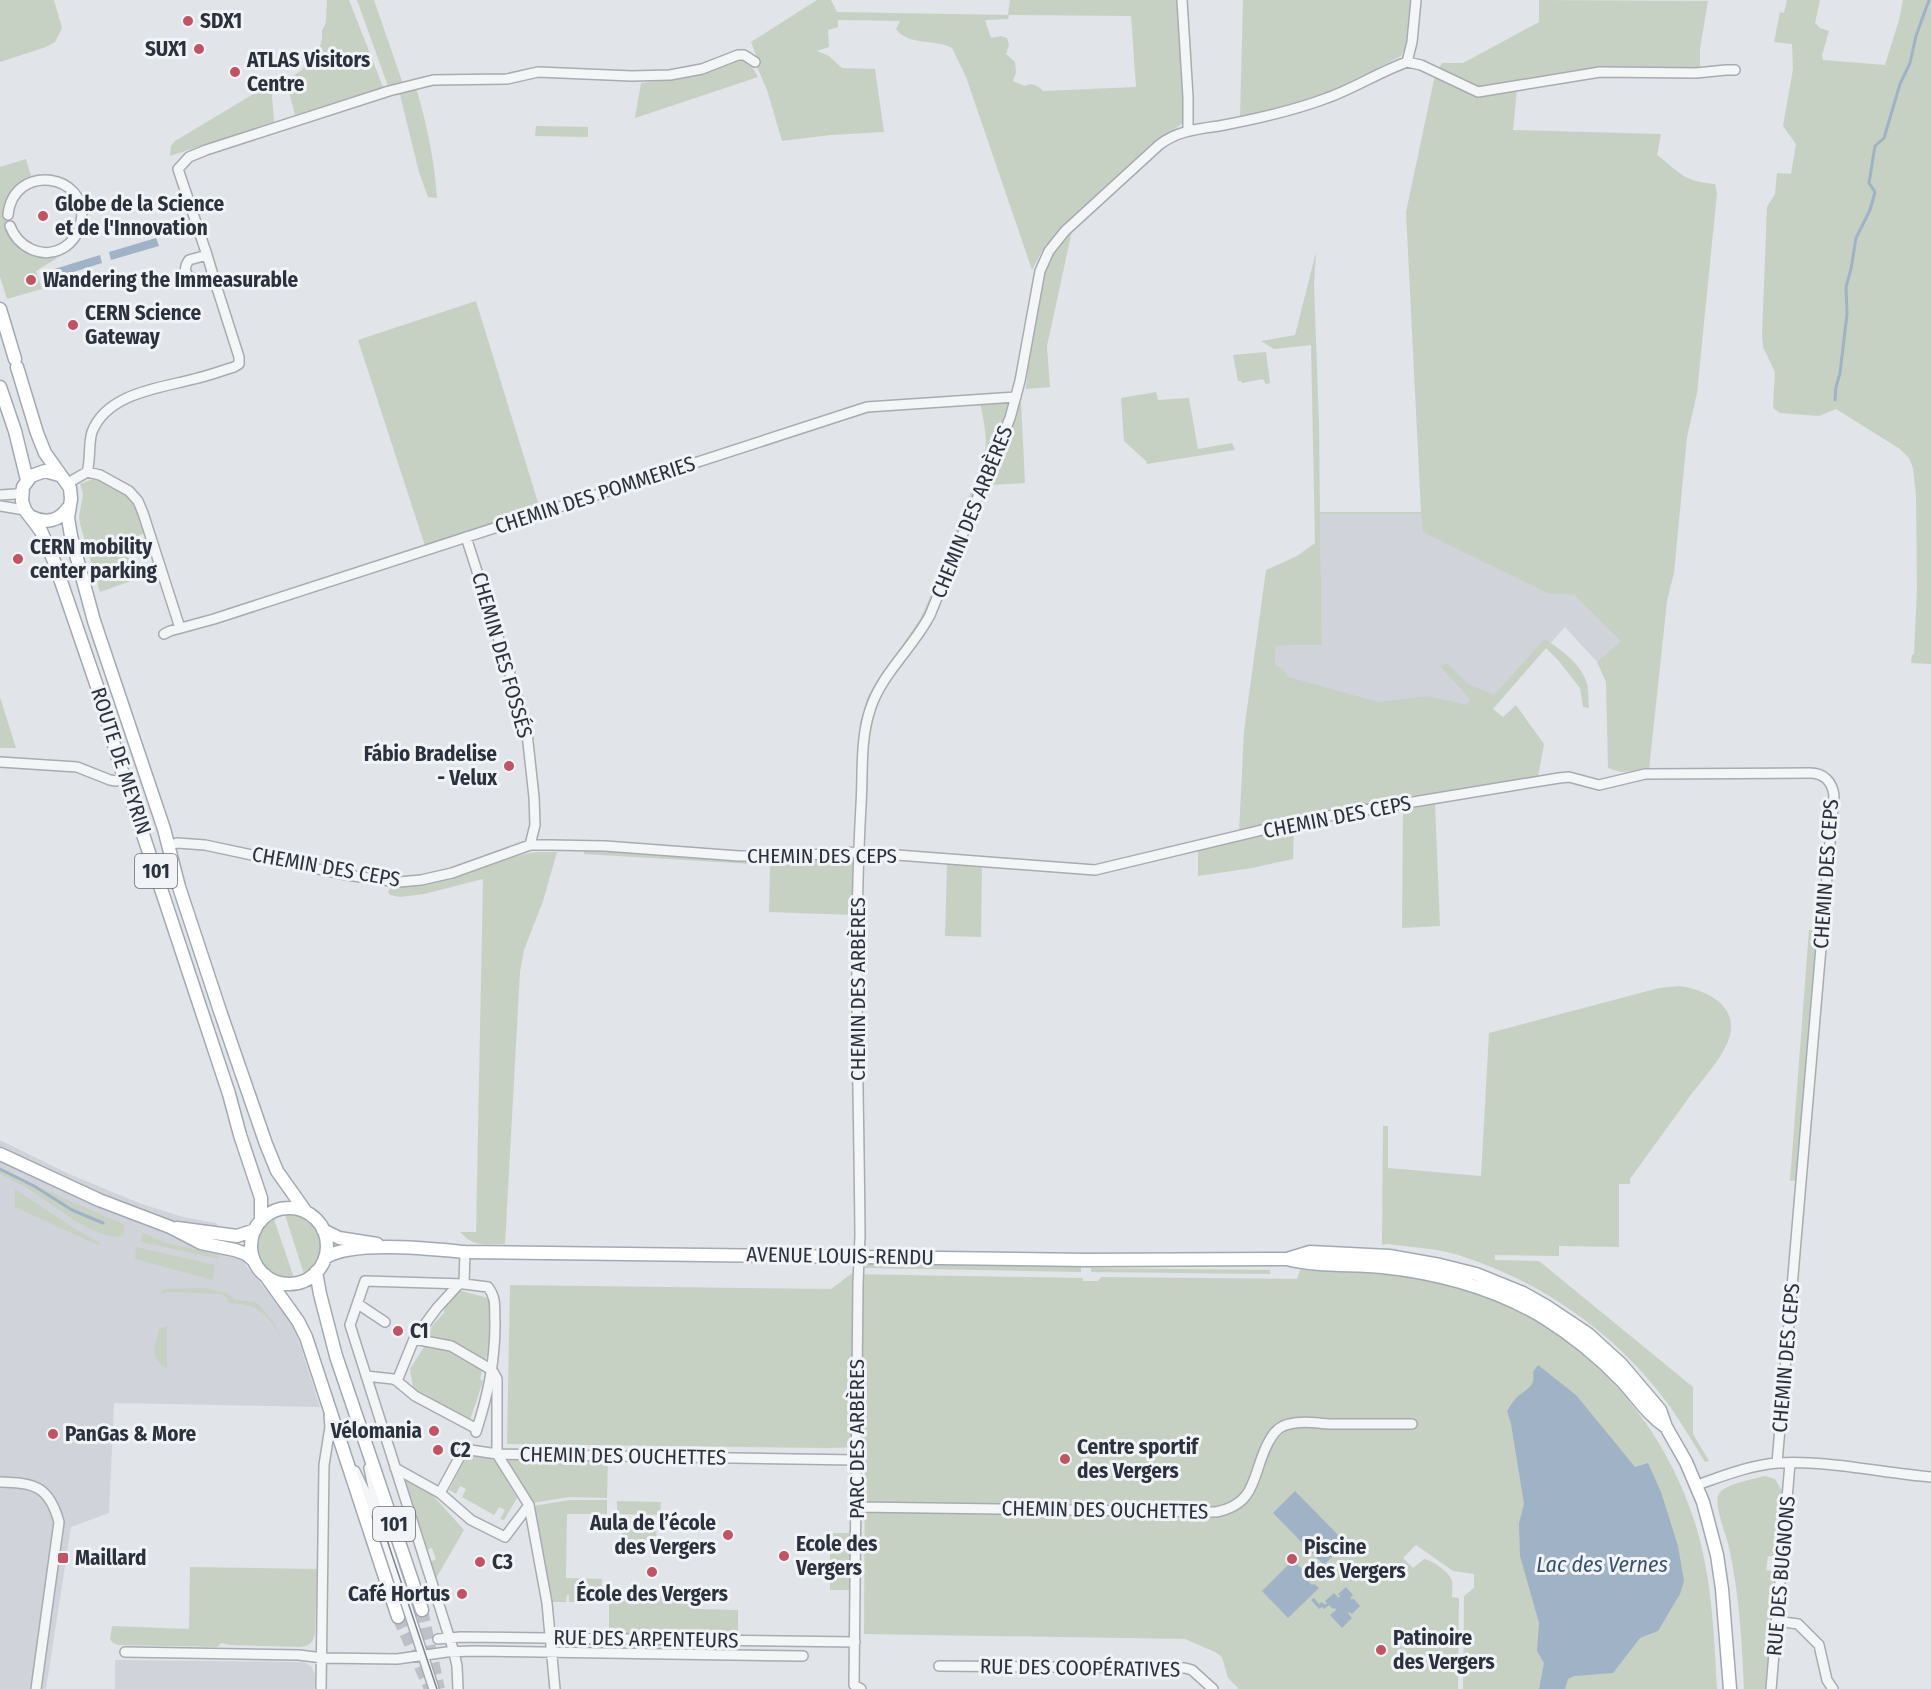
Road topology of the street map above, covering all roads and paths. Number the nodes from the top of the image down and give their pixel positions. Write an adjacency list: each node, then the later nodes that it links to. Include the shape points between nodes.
1 (1182, 0): 6 (street)
2 (1416, 0): 4 (street)
3 (755, 62): 9 (street, via 738,55 702,69 670,75 538,72 507,79 433,80 206,150 189,157 178,169)
4 (1407, 62): 5 (street, via 1478,92 1594,72); 6 (street, CHEMIN DES ARBÈRES, via 1327,98 1240,122)
5 (1735, 70)
6 (1188, 131): 13 (street, CHEMIN DES ARBÈRES, via 1159,145 1065,231 1049,251 1036,288)
7 (8, 215): 8 (street, via 19,190 47,179 71,190 82,214 74,238 52,252 26,247)
8 (10, 226)
9 (207, 255): 10 (street); 10 (street, via 189,261 186,272 191,278 208,279)
10 (216, 285): 14 (street, via 239,364 123,399 112,406 92,432)
11 (0, 309): 15 (main road, via 45,453)
12 (0, 387): 16 (main road, ROUTE DE MEYRIN / 101, via 15,430)
13 (1016, 397): 21 (street, CHEMIN DES POMMERIES, via 867,407); 28 (street, CHEMIN DES ARBÈRES, via 930,615 870,708 865,728)
14 (87, 472): 15 (street); 22 (street, via 122,487 140,506)
15 (64, 479): 16 (main road, via 50,471 40,472); 19 (main road, ROUTE DE MEYRIN / 101, via 71,493)
16 (24, 485): 17 (street, via 16,494); 20 (main road, ROUTE DE MEYRIN / 101, via 22,501)
17 (0, 495)
18 (0, 506): 20 (street)
19 (68, 508): 20 (main road, via 51,521 37,519); 26 (main road, ROUTE DE MEYRIN / 101, via 71,536 97,632)
20 (27, 512): 25 (main road, ROUTE DE MEYRIN / 101, via 41,531 54,561)
21 (466, 537): 22 (street, CHEMIN DES POMMERIES); 27 (street, CHEMIN DES FOSSÉS, via 526,724 535,825)
22 (180, 628): 23 (street, CHEMIN DES POMMERIES)
23 (164, 634)
24 (0, 762): 25 (street, via 77,767 110,780)
25 (125, 778): 31 (main road, ROUTE DE MEYRIN / 101, via 261,1198)
26 (169, 845): 27 (street, CHEMIN DES CEPS, via 205,845 345,875 399,882 452,873); 30 (main road, ROUTE DE MEYRIN / 101, via 179,887 266,1144 277,1171)
27 (530, 845): 28 (street, CHEMIN DES CEPS, via 739,856)
28 (858, 852): 36 (street, CHEMIN DES ARBÈRES); 54 (street, CHEMIN DES CEPS, via 1095,870 1304,820 1559,778 1599,785 1645,774 1810,772 1823,776 1834,795)
29 (0, 1154): 32 (main road, via 99,1200)
30 (306, 1212): 31 (main road, via 293,1208 279,1210); 33 (main road, 101)
31 (258, 1225): 32 (main road, via 237,1236); 38 (main road, 101, via 251,1244)
32 (170, 1227): 38 (main road, via 201,1243 236,1250)
33 (323, 1230): 34 (main road, AVENUE LOUIS-RENDU, via 339,1238); 37 (main road)
34 (393, 1248): 35 (main road, AVENUE LOUIS-RENDU); 37 (main road, AVENUE LOUIS-RENDU, via 341,1251)
35 (465, 1252): 36 (main road, AVENUE LOUIS-RENDU); 41 (street)
36 (860, 1256): 53 (street, PARC DES ARBÈRES); 59 (main road, AVENUE LOUIS-RENDU, via 1287,1258 1310,1264 1416,1272 1459,1281 1497,1294 1577,1340 1616,1375 1652,1417 1666,1426)
37 (325, 1258): 39 (main road)
38 (253, 1260): 40 (main road, 101)
39 (316, 1272): 40 (main road, via 303,1282 291,1284); 50 (main road, 101, via 332,1342)
40 (265, 1275): 48 (main road, 101, via 303,1329)
41 (462, 1284): 42 (street, via 365,1281); 44 (street, via 437,1308); 45 (street, via 488,1287 494,1295)
42 (358, 1304): 43 (street); 46 (street, via 350,1325)
43 (385, 1322)
44 (414, 1339): 45 (street, via 451,1346); 47 (street)
45 (492, 1370): 47 (street, via 476,1430 415,1396); 52 (street, via 497,1379)
46 (366, 1376): 47 (street); 56 (street)
47 (397, 1381)
48 (329, 1403): 51 (main road, 101); 76 (street, via 324,1465)
49 (1412, 1424): 62 (street, CHEMIN DES OUCHETTES, via 1284,1426 1272,1436 1261,1455 1247,1496 1216,1512)
50 (363, 1439): 63 (street); 64 (main road, 101)
51 (343, 1446): 63 (street); 65 (main road, 101)
52 (497, 1454): 53 (street, CHEMIN DES OUCHETTES); 60 (street, CHEMIN DES OUCHETTES, via 464,1449); 61 (street)
53 (856, 1460): 62 (street, PARC DES ARBÈRES)
54 (1777, 1463): 55 (street); 59 (street)
55 (1790, 1463): 57 (street); 66 (street, RUE DES BUGNONS)
56 (395, 1468): 60 (street); 67 (street)
57 (1931, 1477)
58 (0, 1482): 78 (street, via 28,1484 41,1490 52,1500 59,1522)
59 (1697, 1485): 85 (main road, AVENUE LOUIS-RENDU, via 1717,1556)
60 (440, 1493): 61 (street, via 471,1520 505,1537)
61 (529, 1505): 68 (street)
62 (857, 1507): 70 (street, PARC DES ARBÈRES)
63 (381, 1526): 74 (street)
64 (422, 1610)
65 (398, 1617)
66 (1776, 1621): 86 (street, RUE DES BUGNONS); 87 (street, via 1798,1624 1819,1645)
67 (449, 1637): 68 (street, RUE DES ARPENTEURS); 69 (street, RUE DES ARPENTEURS); 72 (street)
68 (551, 1638): 70 (street, RUE DES ARPENTEURS); 73 (street)
69 (438, 1639)
70 (855, 1642): 83 (street, PARC DES ARBÈRES, via 854,1685)
71 (125, 1652): 76 (street, RUE DES ARPENTEURS)
72 (454, 1652): 73 (street, RUE DES ARPENTEURS); 74 (street, RUE DES ARPENTEURS); 81 (street)
73 (552, 1653): 75 (street, RUE DES ARPENTEURS); 82 (street)
74 (423, 1656): 76 (street, RUE DES ARPENTEURS); 80 (street)
75 (803, 1656)
76 (322, 1658): 79 (street)
77 (939, 1666): 84 (street, RUE DES COOPÉRATIVES, via 1185,1668)
78 (36, 1689)
79 (321, 1689)
80 (434, 1689)
81 (458, 1689)
82 (555, 1689)
83 (861, 1689)
84 (1213, 1689)
85 (1730, 1689)
86 (1771, 1689)
87 (1833, 1689)

